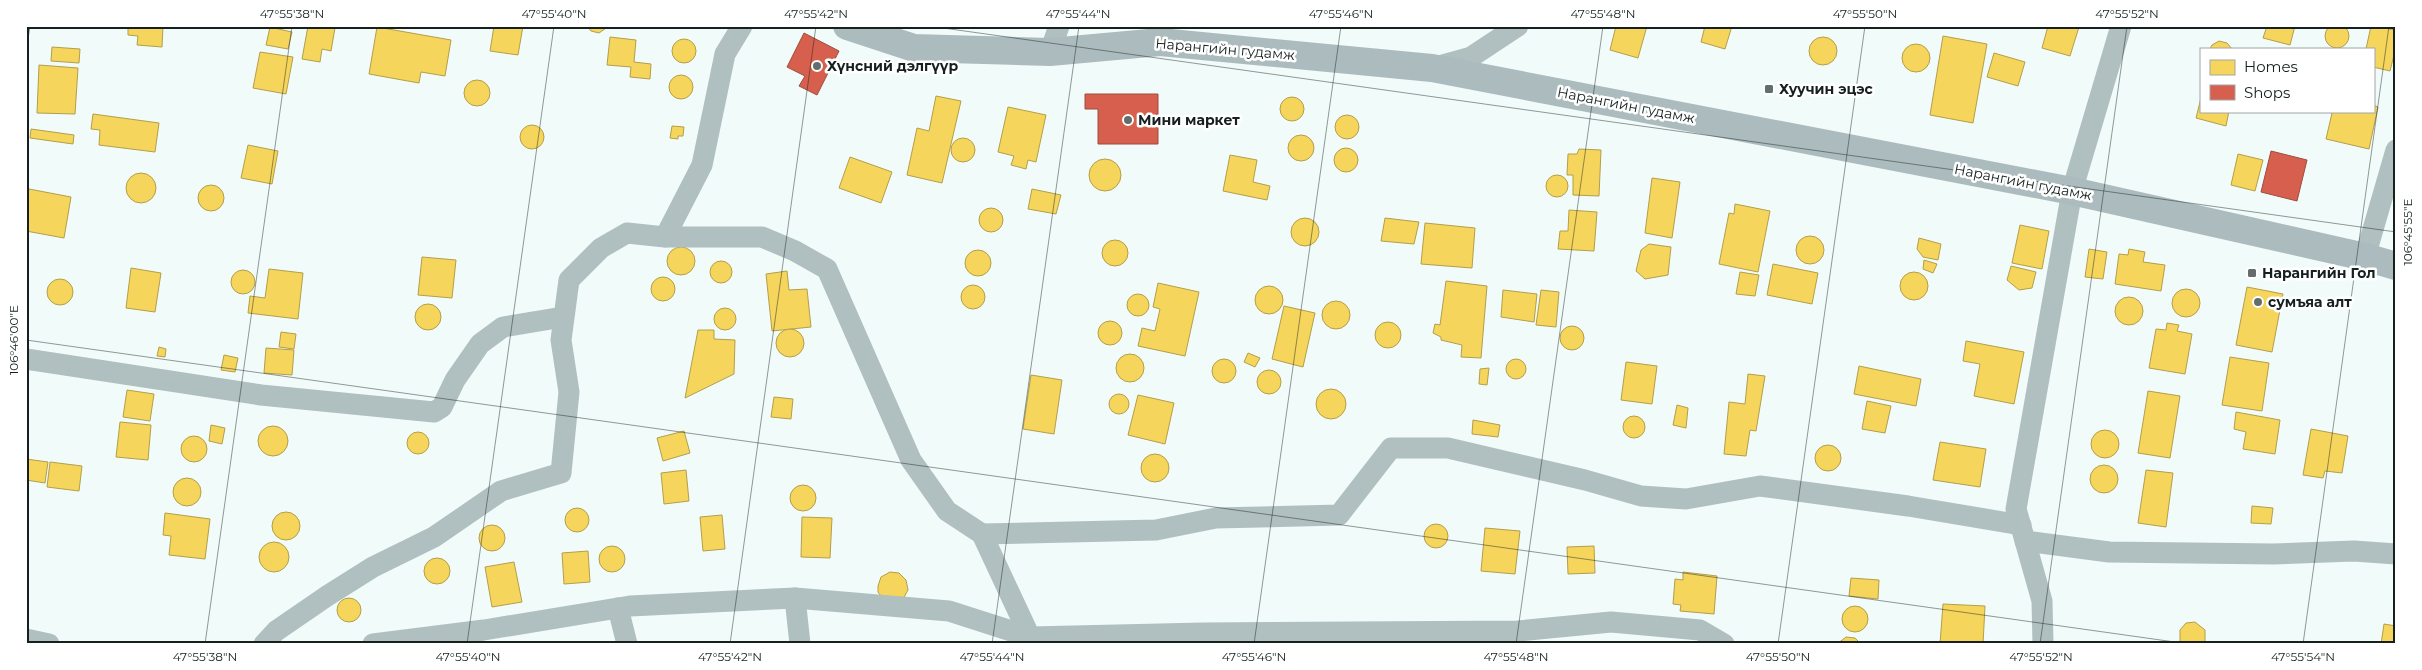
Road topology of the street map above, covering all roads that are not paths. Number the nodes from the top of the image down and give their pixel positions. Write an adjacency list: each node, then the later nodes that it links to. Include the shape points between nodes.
1 (742, 26): 10 (street, via 725,54 702,165)
2 (847, 26): 6 (main road, Нарангийн гудамж, via 914,48)
3 (1059, 26): 6 (street)
4 (1518, 26): 7 (street, via 1471,57)
5 (2120, 26): 9 (street)
6 (1050, 52): 7 (main road, Нарангийн гудамж, via 1160,42)
7 (1432, 68): 9 (main road, Нарангийн гудамж)
8 (2396, 150): 11 (street)
9 (2072, 191): 11 (main road, Нарангийн гудамж); 15 (street, via 2016,509)
10 (665, 236): 13 (street, via 627,234 601,248 569,280); 16 (street, via 762,237 828,269 910,460 947,511)
11 (2365, 257): 12 (main road, Нарангийн гудамж)
12 (2396, 266)
13 (563, 317): 14 (street, via 503,327 480,344 455,380 442,407 434,412 262,394); 25 (street, via 561,340 569,392 561,473 501,491 434,537 373,567 327,596 276,631)
14 (26, 359)
15 (2023, 533): 16 (street, via 1908,506 1760,486 1686,499 1641,496 1448,448 1391,448 1339,515 1216,518 1156,530); 17 (street, via 2109,552 2274,554 2354,551); 30 (street, via 2042,601)
16 (982, 534): 20 (street)
17 (2396, 554)
18 (795, 598): 19 (street); 20 (street, via 949,611); 28 (street)
19 (618, 608): 26 (street); 27 (street)
20 (1030, 637): 23 (street)
21 (1518, 637): 23 (street); 29 (street, via 1611,622 1700,630)
22 (26, 638): 24 (street)
23 (1203, 638)
24 (49, 644)
25 (264, 644)
26 (373, 644)
27 (627, 644)
28 (800, 644)
29 (1724, 644)
30 (2042, 644)

